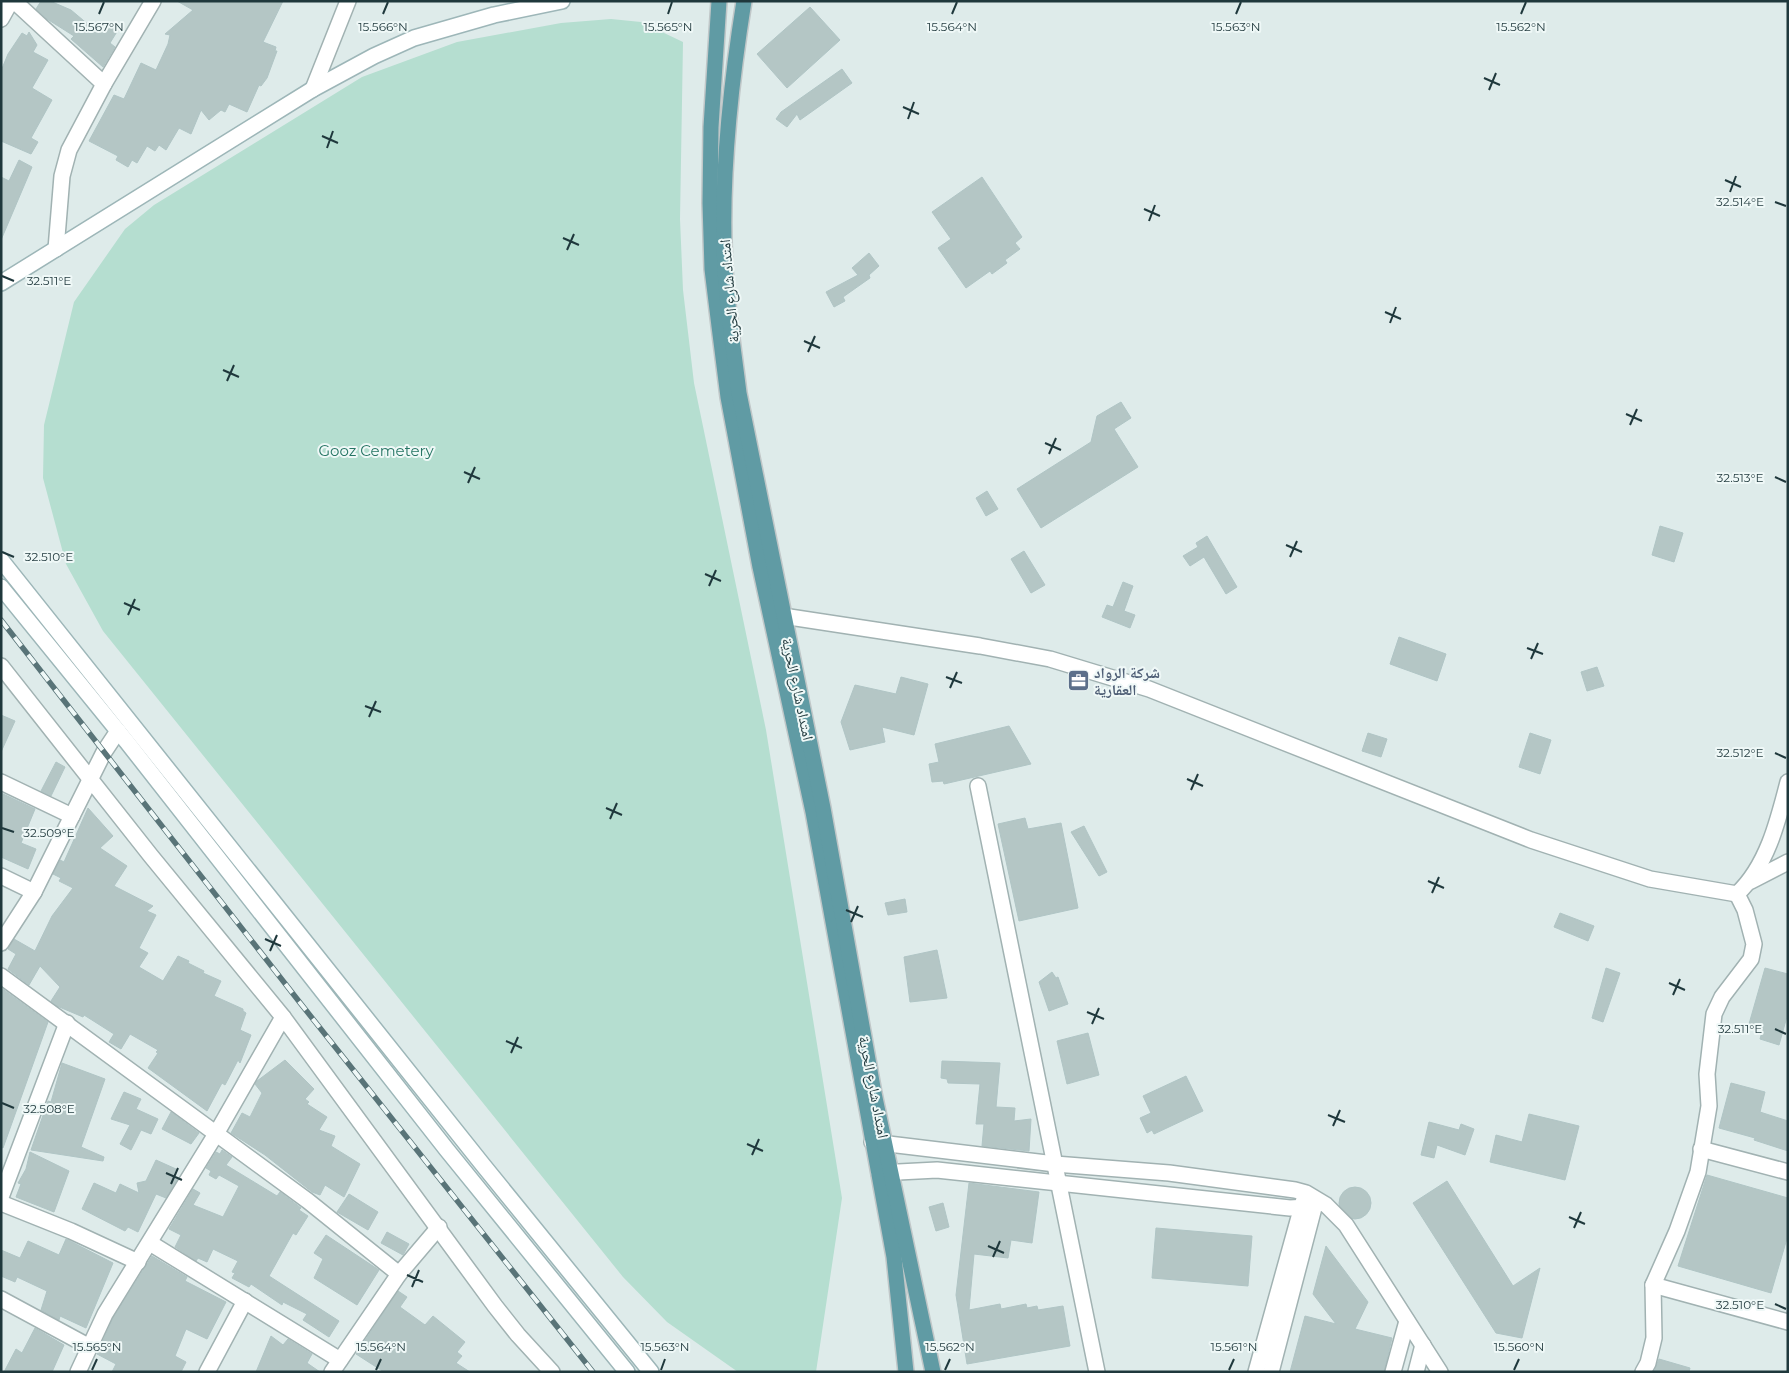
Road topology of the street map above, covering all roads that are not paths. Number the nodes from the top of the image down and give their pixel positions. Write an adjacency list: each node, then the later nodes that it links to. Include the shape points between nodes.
1 (13, 1): 8 (street); 9 (street)
2 (153, 1): 9 (street)
3 (348, 1): 10 (street)
4 (562, 1): 7 (street)
5 (720, 1): 33 (main road, via 711,127 710,203 712,269 728,398)
6 (744, 1): 15 (main road, امتداد شارع الحرية, via 730,113 725,268 739,393)
7 (521, 5): 10 (street, via 414,38)
8 (1, 19)
9 (104, 84): 11 (street, via 69,150 62,176)
10 (313, 89): 11 (street)
11 (56, 249): 12 (street)
12 (1, 283)
13 (1, 560): 59 (street)
14 (1, 588): 17 (street)
15 (784, 616): 27 (street, via 1050,659 1149,689 1531,840 1650,879); 33 (main road, امتداد شارع الحرية, via 825,818)
16 (1, 666): 18 (street)
17 (118, 731): 18 (street); 58 (street, via 447,1150)
18 (90, 780): 22 (street); 30 (street)
19 (1, 782): 22 (street)
20 (1788, 782): 25 (street, via 1778,824)
21 (978, 786): 35 (street)
22 (72, 816): 26 (street)
23 (1788, 862): 25 (street)
24 (1, 876): 26 (street)
25 (1751, 881): 27 (street)
26 (34, 892): 28 (street)
27 (1737, 894): 34 (street, via 1754,944 1751,959 1722,997 1714,1014 1706,1074 1709,1106)
28 (1, 943)
29 (1, 976): 31 (street)
30 (283, 1017): 32 (street); 42 (street)
31 (67, 1023): 32 (street); 39 (street)
32 (216, 1134): 43 (street); 45 (street)
33 (878, 1142): 35 (street); 37 (main road)
34 (1701, 1149): 36 (street); 46 (street, via 1698,1172)
35 (1055, 1164): 38 (street); 40 (street, via 1168,1173)
36 (1788, 1172)
37 (884, 1173): 38 (street, via 937,1170); 53 (main road); 62 (main road)
38 (1060, 1184): 40 (street, via 1290,1208); 63 (street)
39 (1, 1197)
40 (1308, 1200): 49 (street, via 1326,1205 1340,1217); 64 (street); 65 (street)
41 (1, 1204): 44 (street)
42 (439, 1227): 45 (street); 57 (street, via 495,1306)
43 (150, 1243): 44 (street); 48 (street)
44 (138, 1262): 52 (street, via 104,1314)
45 (399, 1274): 54 (street)
46 (1653, 1285): 50 (street); 69 (street, via 1654,1338)
47 (1, 1299): 52 (street)
48 (245, 1301): 54 (street); 56 (street)
49 (1407, 1321): 51 (street); 66 (street)
50 (1788, 1322)
51 (1423, 1345): 67 (street); 68 (street)
52 (88, 1346): 55 (street)
53 (905, 1351): 60 (main road); 61 (main road)
54 (336, 1366)
55 (78, 1372)
56 (207, 1372)
57 (552, 1372)
58 (627, 1372)
59 (651, 1372)
60 (900, 1372)
61 (906, 1372)
62 (933, 1372)
63 (1097, 1372)
64 (1256, 1372)
65 (1271, 1372)
66 (1393, 1372)
67 (1416, 1372)
68 (1440, 1372)
69 (1643, 1372)

